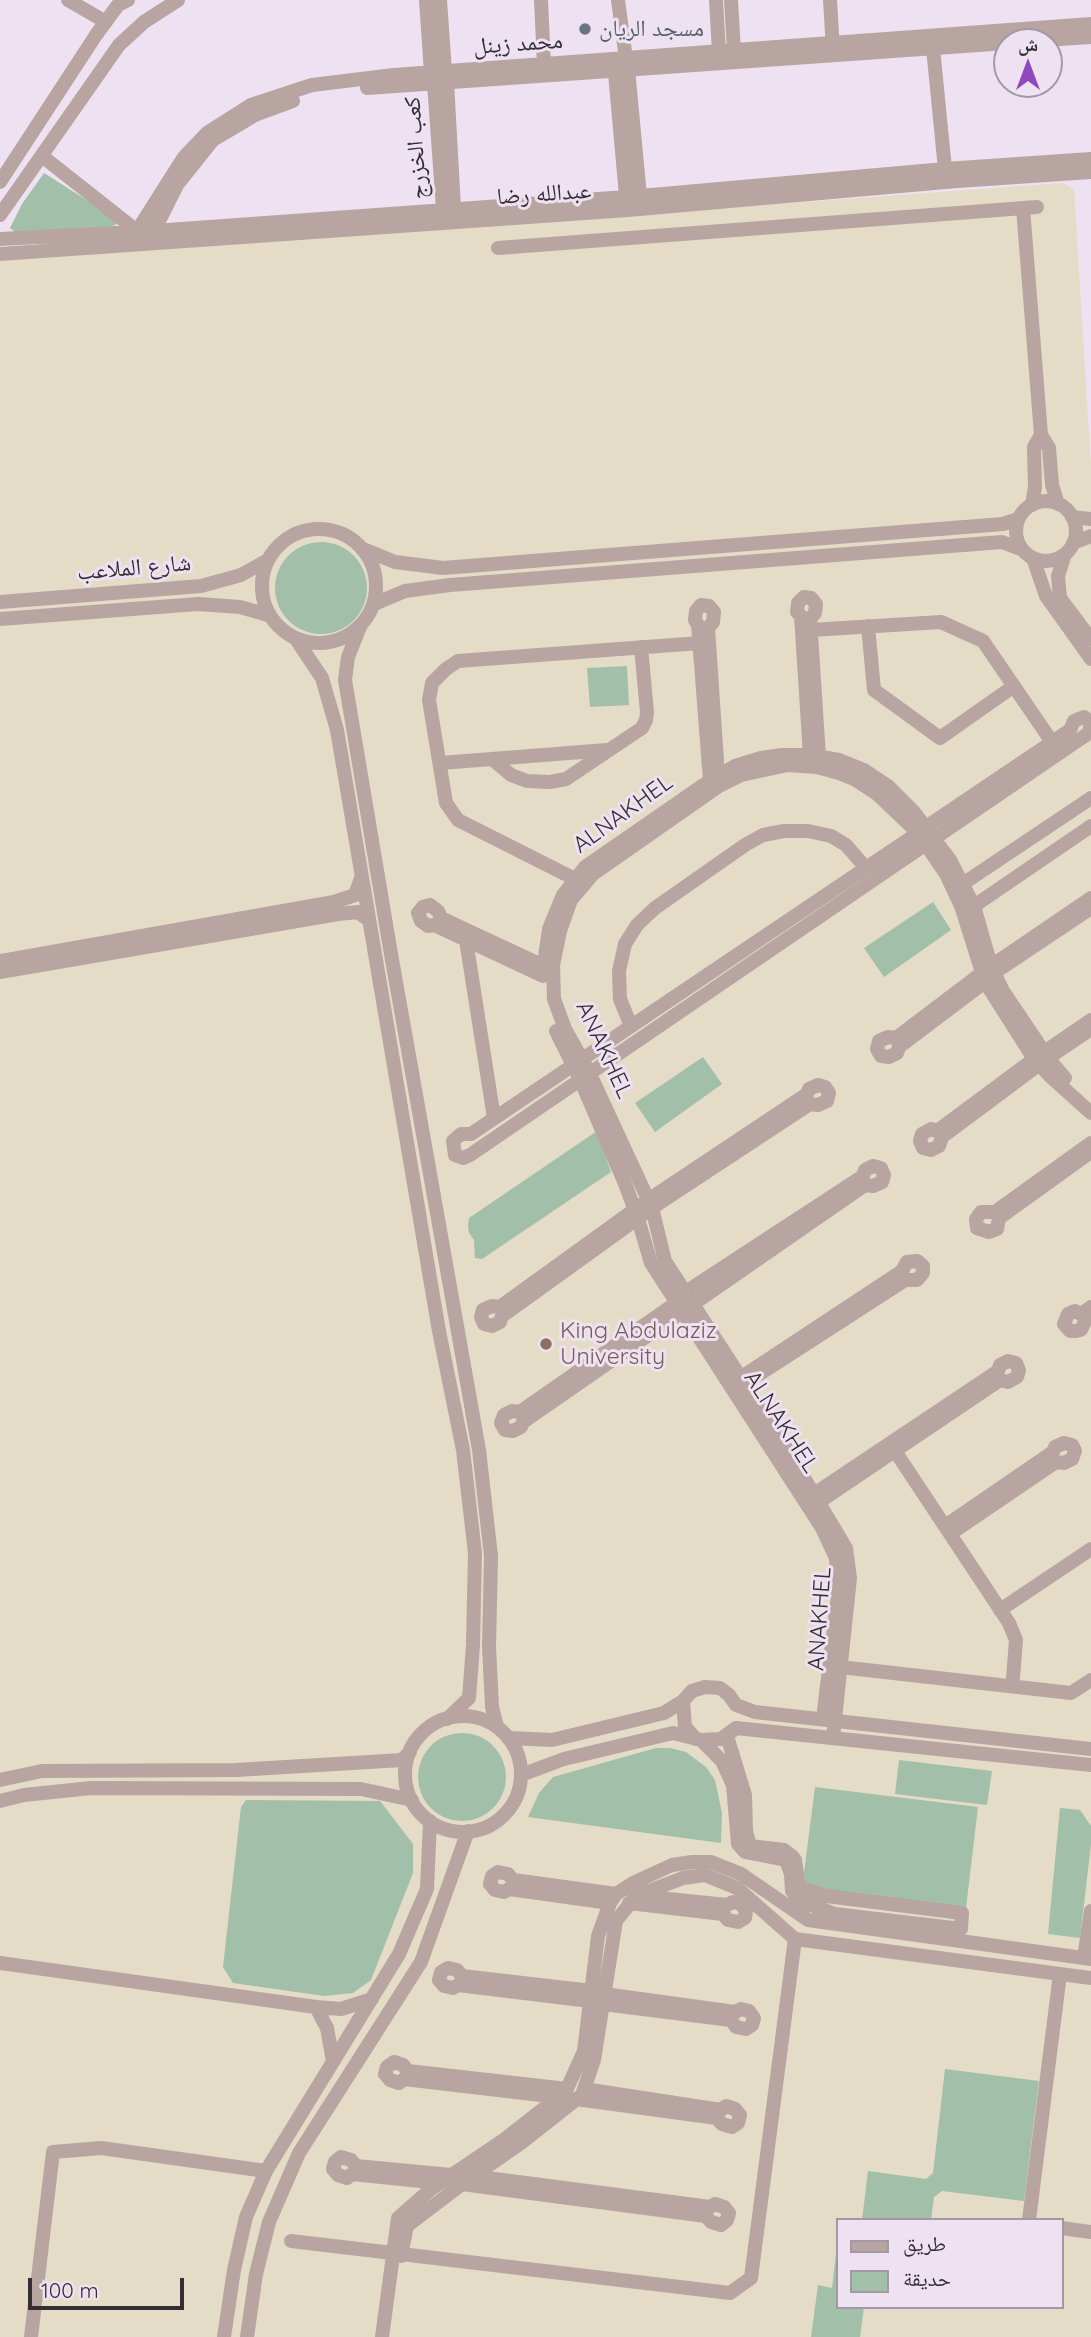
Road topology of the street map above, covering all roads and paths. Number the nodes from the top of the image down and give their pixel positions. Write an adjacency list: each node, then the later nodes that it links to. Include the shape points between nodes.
1 (68, 0): 11 (street)
2 (178, 0): 22 (street, via 119,45)
3 (426, 0): 21 (street, كعب الخزرج)
4 (440, 0): 21 (street, كعب الخزرج)
5 (541, 0): 20 (street)
6 (618, 0): 19 (street)
7 (716, 0): 18 (street)
8 (731, 0): 18 (street)
9 (830, 0): 17 (street)
10 (119, 2): 11 (street)
11 (106, 22): 26 (street)
12 (1091, 24): 17 (street, محمد زينل)
13 (1091, 37): 14 (street)
14 (1063, 39)
15 (993, 44): 16 (street, محمد زينل)
16 (933, 48): 17 (street, محمد زينل); 24 (street)
17 (833, 49): 18 (street, محمد زينل); 19 (street, محمد زينل)
18 (727, 51): 19 (street, محمد زينل)
19 (621, 64): 20 (street, محمد زينل); 21 (street, محمد زينل); 27 (street)
20 (544, 65): 21 (street, محمد زينل)
21 (439, 77): 28 (street, كعب الخزرج); 30 (street, محمد زينل, via 312,85 251,105 207,132 184,157); 31 (street, محمد زينل, via 312,94 255,115 213,141 191,166)
22 (42, 156): 29 (street); 30 (street)
23 (1091, 159): 24 (street, عبدالله رضا)
24 (944, 169): 27 (street, عبدالله رضا)
25 (1091, 172): 34 (street, عبدالله رضا, via 628,211)
26 (0, 182)
27 (633, 196): 28 (street, عبدالله رضا)
28 (449, 209): 31 (street, عبدالله رضا)
29 (0, 215)
30 (137, 231): 31 (street, عبدالله رضا); 32 (street, عبدالله رضا)
31 (154, 231)
32 (0, 239)
33 (498, 248): 35 (street, via 1030,207)
34 (0, 254)
35 (1041, 435): 36 (street, via 1049,448); 37 (street, via 1034,447)
36 (1058, 504): 37 (street); 38 (street)
37 (1032, 505): 39 (street)
38 (1072, 517): 40 (street); 42 (street, via 1076,530)
39 (1018, 519): 43 (street, via 1003,524 443,568 395,562); 44 (street, via 1016,532)
40 (1091, 519)
41 (1091, 536): 42 (street)
42 (1069, 548): 44 (street, via 1053,560); 54 (street, via 1058,576 1060,597)
43 (363, 549): 45 (street, via 349,537 312,529 293,534); 47 (street, via 377,584)
44 (1028, 554): 47 (street, via 1002,542 450,585 405,591); 57 (street, via 1046,596)
45 (266, 561): 46 (street, شارع الملاعب, via 241,575 201,586); 48 (street, via 261,579)
46 (0, 602)
47 (374, 604): 50 (street)
48 (268, 615): 49 (street, شارع الملاعب, via 240,607 198,604); 53 (street)
49 (0, 619)
50 (360, 626): 53 (street, via 330,643); 112 (street, via 345,680 479,1450 491,1556 489,1647)
51 (868, 626): 52 (street); 58 (street, via 941,622 982,641); 58 (street, via 874,690 940,738)
52 (811, 630): 61 (street); 61 (street, via 816,604 811,597 804,597 797,612)
53 (296, 639): 69 (street, via 321,678 337,730)
54 (1091, 639)
55 (700, 643): 56 (street); 64 (street); 64 (street, via 696,611 701,605 709,606 714,612 708,628)
56 (641, 647): 60 (street, via 646,720); 63 (street, via 458,661 432,683 429,700)
57 (1091, 659)
58 (1014, 686): 59 (street)
59 (1052, 742): 67 (street); 67 (street, via 1074,722 1084,717 1091,722 1089,733)
60 (612, 750): 62 (street); 62 (street, via 566,779 550,782 511,775)
61 (815, 756): 64 (street, ALNAKHEL, via 761,758); 67 (street, ALNAKHEL, via 864,770 888,786)
62 (492, 760): 63 (street)
63 (440, 763): 70 (street, via 446,803 458,820)
64 (714, 778): 70 (street, ALNAKHEL, via 585,867)
65 (1091, 798): 71 (street)
66 (1091, 826): 73 (street)
67 (926, 835): 68 (street); 71 (street, ALNAKHEL); 80 (street, ANAKHEL); 85 (street, ANAKHEL, via 866,786 817,767 760,769 719,786 593,874 571,900 552,965 554,999); 86 (street)
68 (866, 868): 82 (street); 82 (street, via 846,845 808,831 763,835 745,845 655,908 625,944 619,971 620,999)
69 (362, 877): 75 (street); 77 (street, via 355,895 334,902)
70 (575, 879): 78 (street, ALNAKHEL, via 549,929)
71 (964, 883): 73 (street, ALNAKHEL)
72 (1091, 898): 80 (street)
73 (974, 906): 80 (street, ALNAKHEL)
74 (1091, 908): 80 (street)
75 (369, 920): 79 (street, via 358,912 338,914); 110 (street, via 463,1450 475,1553 469,1698)
76 (472, 943): 78 (street); 78 (street, via 428,926 418,913 430,905 441,918); 89 (street)
77 (0, 961)
78 (544, 971): 85 (street, ALNAKHEL, via 546,1002 555,1030)
79 (0, 972)
80 (988, 973): 80 (street, via 896,1038 880,1041 877,1049 881,1056 897,1053); 84 (street, ALNAKHEL)
81 (1091, 1020): 84 (street)
82 (631, 1026): 85 (street)
83 (1091, 1029): 84 (street)
84 (1042, 1058): 84 (street, via 937,1131 922,1133 923,1148 940,1146 942,1137); 87 (street, ALNAKHEL); 88 (street)
85 (576, 1062): 86 (street, ALNAKHEL); 89 (street)
86 (585, 1075): 89 (street, via 470,1155 456,1155 453,1141); 92 (street, ANAKHEL); 93 (street, ALNAKHEL)
87 (1091, 1103)
88 (1091, 1113)
89 (498, 1115)
90 (1091, 1143): 91 (street, via 995,1212 981,1212 977,1228 989,1233 997,1229 999,1218)
91 (1091, 1152)
92 (650, 1204): 92 (street, via 810,1104 827,1101 829,1093 818,1085 809,1089); 93 (street); 94 (street, ANAKHEL, via 665,1261)
93 (637, 1215): 93 (street, via 500,1307 483,1310 484,1324 500,1322); 94 (street, ALNAKHEL, via 651,1263)
94 (683, 1303): 94 (street, via 520,1412 503,1415 505,1430 521,1427); 94 (street, via 863,1176 865,1170 881,1168 882,1182 865,1185); 97 (street, ANAKHEL); 111 (street, ALNAKHEL, via 836,1558 838,1595)
95 (1091, 1307): 96 (street, via 1081,1314 1068,1314 1064,1324 1070,1331 1081,1330)
96 (1091, 1318)
97 (742, 1381): 97 (street, via 905,1280 918,1280 923,1266 907,1262 902,1271); 99 (street, ANAKHEL)
98 (895, 1451): 99 (street); 99 (street, via 1000,1380 1017,1377 1016,1363 1000,1365 998,1371); 100 (street)
99 (817, 1498): 104 (street, ANAKHEL, via 845,1548 850,1578)
100 (947, 1530): 100 (street, via 1056,1462 1072,1459 1072,1445 1055,1447); 103 (street)
101 (1091, 1549): 103 (street)
102 (1091, 1560): 103 (street)
103 (1002, 1614): 106 (street, via 1016,1640)
104 (841, 1662): 106 (street); 107 (street, via 1071,1693); 111 (street, ANAKHEL)
105 (1091, 1670): 106 (street, via 1068,1684)
106 (1013, 1678)
107 (1091, 1680)
108 (683, 1701): 109 (street, via 692,1691 705,1687 720,1688); 114 (street, via 664,1713 552,1740); 116 (street, via 685,1727)
109 (736, 1704): 111 (street, via 755,1712); 113 (street, via 738,1717)
110 (447, 1718): 112 (street, via 473,1717); 118 (street, via 424,1731)
111 (829, 1719): 115 (street, ANAKHEL); 117 (street)
112 (497, 1727): 114 (street)
113 (732, 1732): 115 (street, via 765,1730); 116 (street, via 721,1739); 116 (street, via 750,1846 784,1850 792,1856 799,1888 826,1896 962,1913 961,1929 835,1913 800,1901 792,1891 786,1860 745,1853 738,1844 733,1785 722,1761)
114 (508, 1738): 121 (street, via 518,1755)
115 (833, 1738): 120 (street)
116 (698, 1740): 121 (street, via 673,1733)
117 (1091, 1749)
118 (410, 1752): 119 (street, via 402,1760); 124 (street, via 405,1769)
119 (348, 1759): 122 (street, via 236,1770 42,1771); 123 (street)
120 (1091, 1765)
121 (521, 1774): 127 (street, via 517,1795 506,1813)
122 (0, 1780)
123 (350, 1792): 124 (street, via 361,1789); 125 (street, via 92,1788)
124 (412, 1800): 126 (street)
125 (0, 1801)
126 (430, 1821): 127 (street); 137 (street, via 427,1889 399,1954)
127 (468, 1831): 150 (street, via 421,1962 299,2153 269,2222)
128 (613, 1899): 128 (street, via 513,1881 498,1872 490,1884 504,1892); 132 (street, via 635,1882 672,1865 711,1862 741,1874 808,1920); 136 (street, via 598,1936)
129 (633, 1899): 129 (street, via 723,1914 738,1923 746,1911 733,1902); 131 (street, via 683,1878 705,1875 737,1888); 136 (street, via 616,1922)
130 (1091, 1911): 132 (street)
131 (794, 1939): 134 (street); 147 (street, via 751,2278 730,2293)
132 (1088, 1958)
133 (0, 1963): 138 (street)
134 (1060, 1974): 135 (street); 143 (street)
135 (1091, 1978)
136 (597, 1997): 136 (street, via 731,2020 746,2029 754,2018 741,2009); 136 (street, via 462,1976 447,1968 439,1980 453,1988); 140 (street, via 594,2060)
137 (372, 1999): 138 (street, via 341,2009); 139 (street)
138 (316, 2007): 139 (street, via 327,2028)
139 (333, 2061): 141 (street)
140 (571, 2094): 140 (street, via 717,2118 732,2127 740,2115 726,2106); 140 (street, via 408,2071 394,2062 385,2074 399,2083); 142 (street); 142 (street, via 521,2143)
141 (266, 2171): 148 (street, via 101,2148 53,2152); 149 (street, via 246,2217)
142 (456, 2180): 142 (street, via 356,2166 341,2157 333,2169 347,2178 352,2174); 142 (street, via 706,2216 721,2225 729,2213 715,2204); 147 (street, via 407,2226); 147 (street, via 398,2218)
143 (1029, 2218)
144 (1063, 2228): 145 (street)
145 (1091, 2232)
146 (291, 2241): 147 (street)
147 (397, 2253): 151 (street); 152 (street)
148 (31, 2337)
149 (224, 2337)
150 (247, 2337)
151 (382, 2337)
152 (390, 2337)

